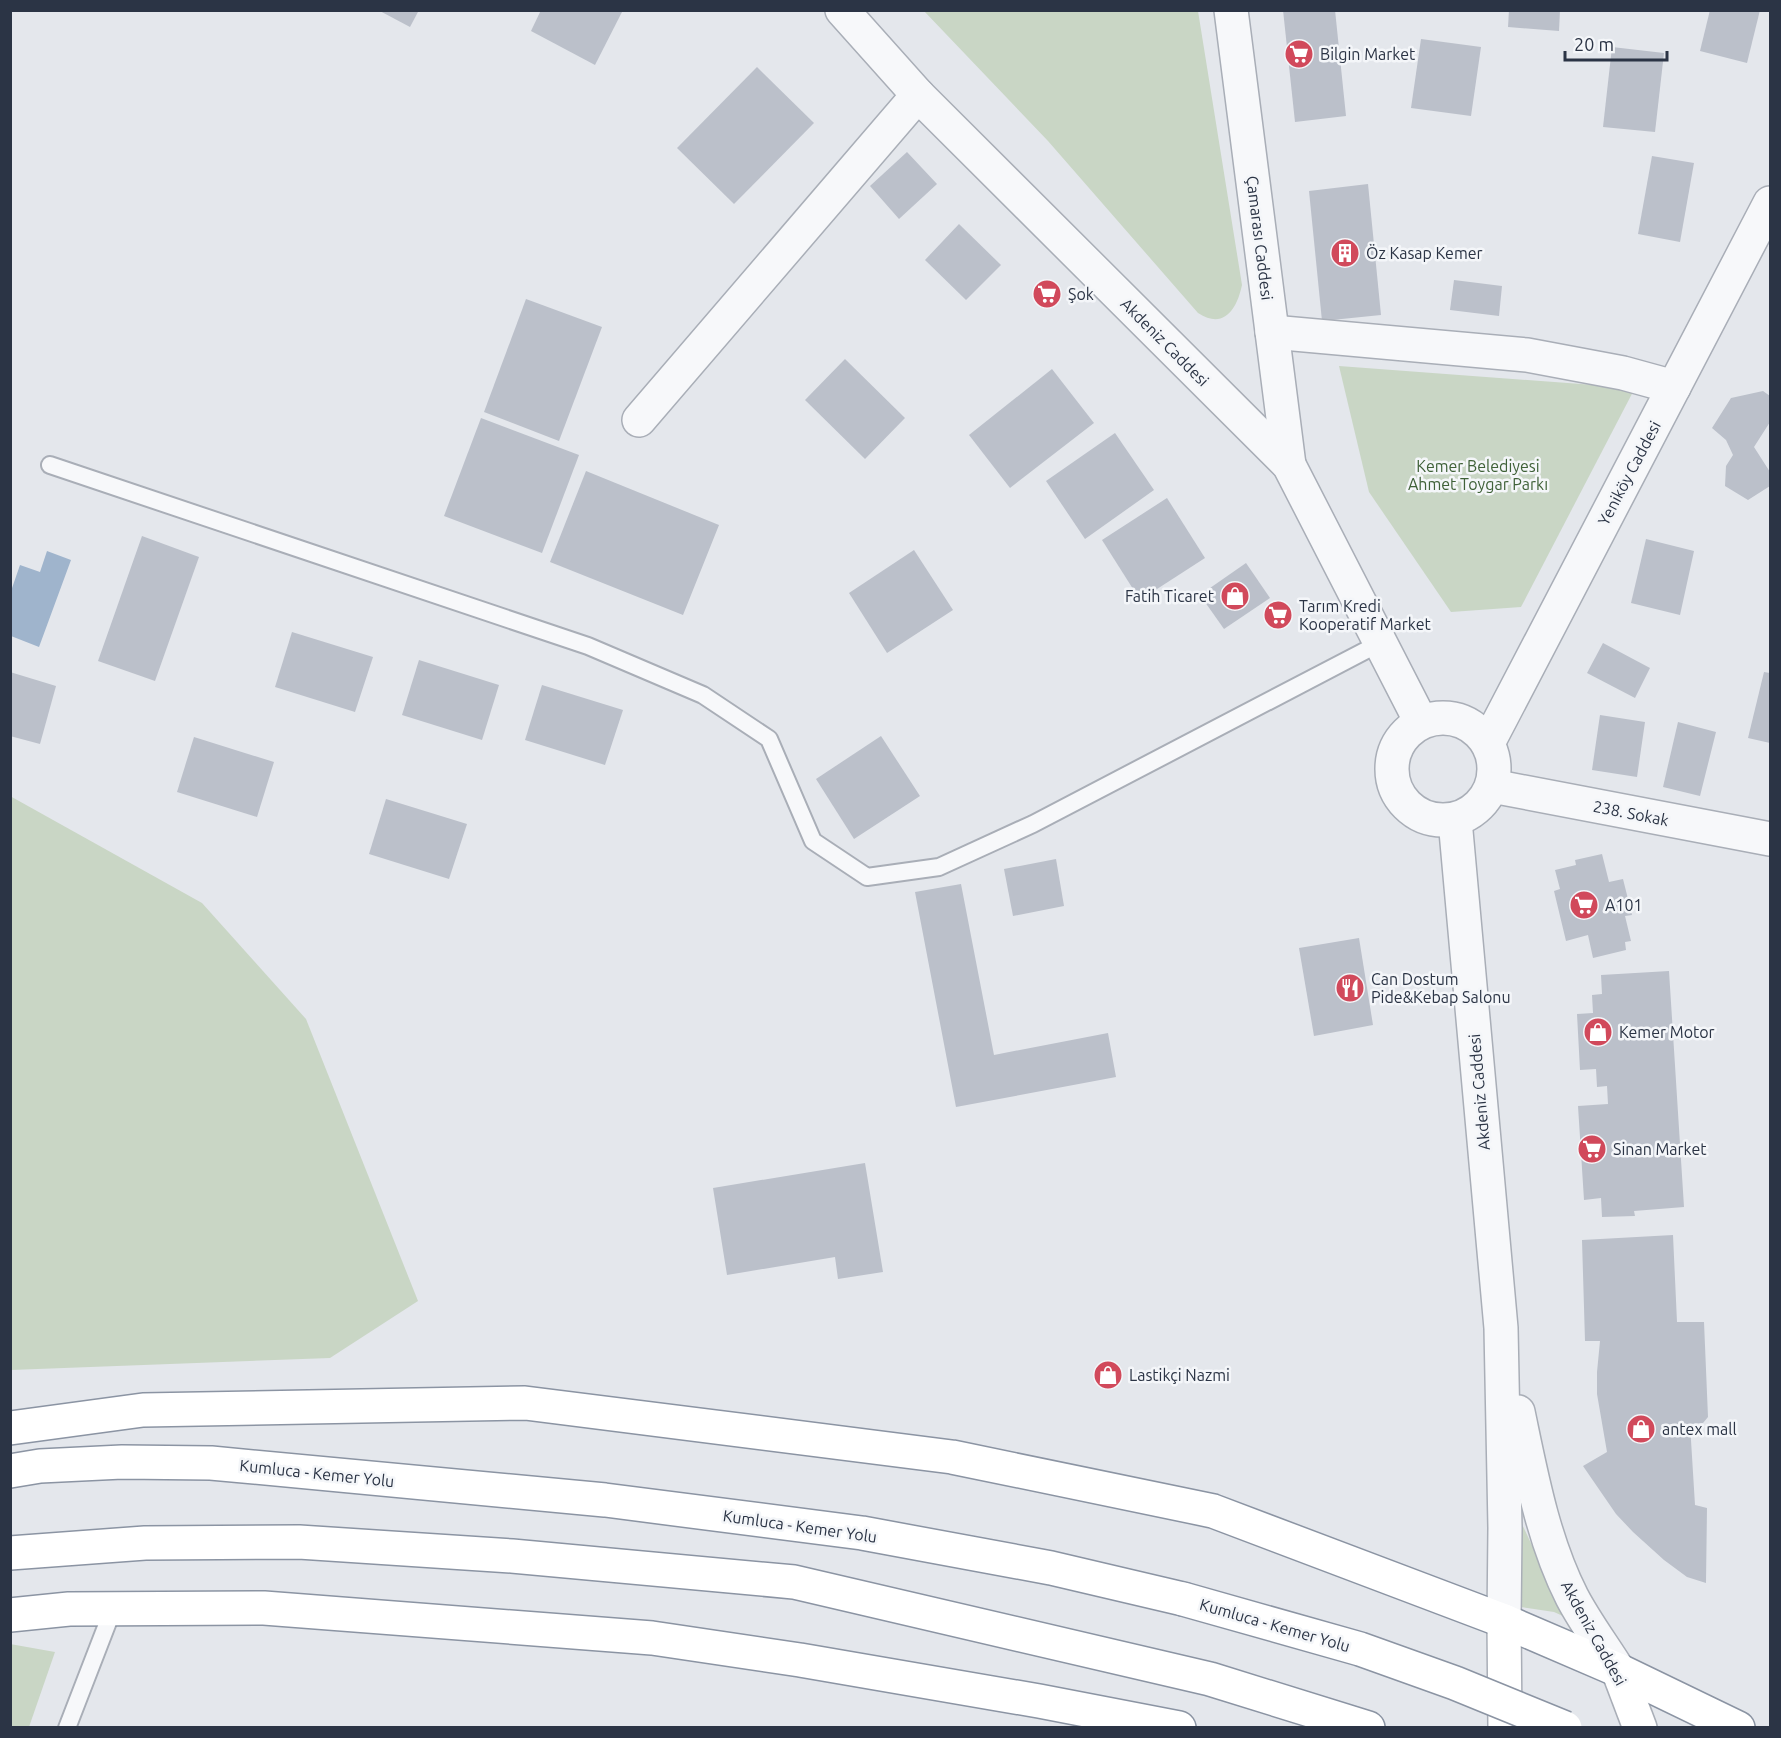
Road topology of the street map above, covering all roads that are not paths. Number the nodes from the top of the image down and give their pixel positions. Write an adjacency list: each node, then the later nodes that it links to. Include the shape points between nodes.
1 (842, 10): 3 (street, Akdeniz Caddesi)
2 (1231, 10): 5 (street, Çamarası Caddesi)
3 (918, 95): 7 (street); 9 (street, Akdeniz Caddesi)
4 (1770, 203): 6 (street, Yeniköy Caddesi)
5 (1272, 332): 6 (street, via 1527,355); 9 (street, Çamarası Caddesi)
6 (1674, 387): 12 (street, Yeniköy Caddesi)
7 (639, 420)
8 (50, 465): 10 (lane, via 588,646 703,695 769,739 813,841 867,877 939,867 1033,824)
9 (1289, 465): 10 (street, Akdeniz Caddesi)
10 (1380, 643): 11 (street, Akdeniz Caddesi)
11 (1421, 722): 12 (street, via 1446,718 1470,725); 14 (street, via 1401,738 1392,762 1394,786 1407,807 1430,819)
12 (1488, 743): 13 (street, via 1494,764)
13 (1492, 786): 14 (street, via 1484,802); 15 (street, 238. Sokak)
14 (1455, 820): 16 (street, Akdeniz Caddesi)
15 (1770, 839)
16 (1501, 1328): 22 (street, Akdeniz Caddesi); 23 (street, Akdeniz Caddesi, via 1528,1462 1558,1568)
17 (10, 1428): 22 (main road, via 143,1410 525,1403 952,1457 1213,1511)
18 (10, 1471): 28 (main road, Kumluca - Kemer Yolu, bridge, via 122,1462 211,1463 605,1500 862,1533 1051,1568 1183,1599 1360,1650)
19 (10, 1553): 26 (main road, via 145,1543 299,1542 512,1556 794,1582 1210,1679)
20 (113, 1609): 21 (main road); 24 (lane); 25 (main road, via 264,1608 652,1638 811,1662)
21 (10, 1615)
22 (1503, 1621): 23 (main road); 27 (main road, Akdeniz Caddesi)
23 (1618, 1670): 29 (main road, Akdeniz Caddesi); 30 (main road)
24 (67, 1728)
25 (1179, 1728)
26 (1368, 1728)
27 (1505, 1728)
28 (1565, 1728)
29 (1640, 1728)
30 (1738, 1728)

